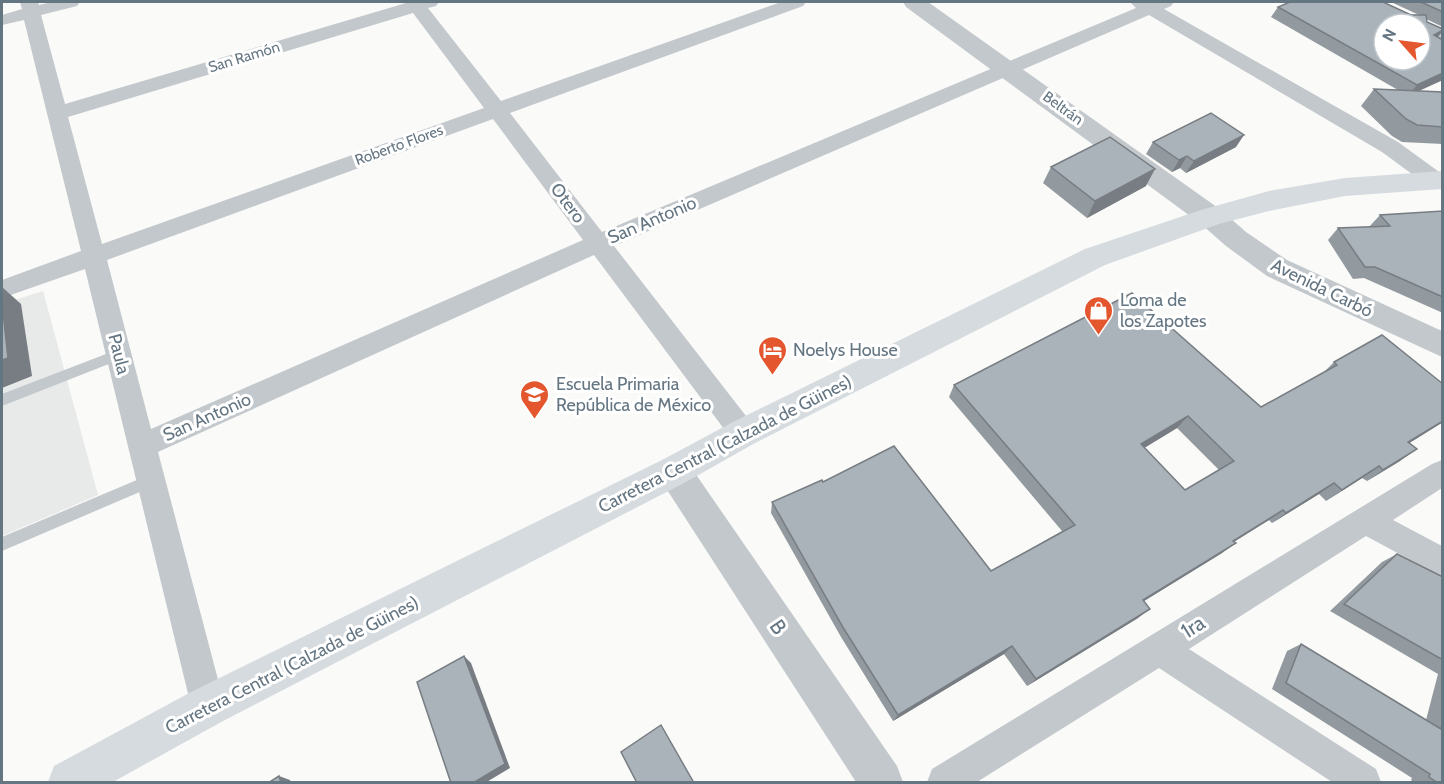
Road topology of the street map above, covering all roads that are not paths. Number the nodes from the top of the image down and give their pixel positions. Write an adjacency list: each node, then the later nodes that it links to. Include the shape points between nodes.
1 (71, 2): 6 (street)
2 (797, 2): 9 (street, Roberto Flores)
3 (914, 2): 8 (street, Beltrán)
4 (421, 3): 9 (street, Otero); 10 (street, San Ramón)
5 (1152, 4): 8 (street, San Antonio); 11 (street)
6 (31, 7): 7 (street); 10 (street, Paula)
7 (2, 20)
8 (1010, 69): 12 (street, Beltrán); 13 (street, San Antonio)
9 (496, 109): 13 (street, Otero); 14 (street, Roberto Flores)
10 (58, 113): 14 (street, Paula)
11 (1439, 180): 12 (main road, Carretera Central (Calzada de Güines), via 1345,187)
12 (1211, 217): 16 (street, Avenida Carbó, via 1276,268); 19 (main road, Carretera Central (Calzada de Güines), via 1095,257)
13 (598, 243): 19 (street, Otero); 20 (street, San Antonio)
14 (94, 257): 15 (street, Roberto Flores); 17 (street, Paula)
15 (2, 289)
16 (1443, 345)
17 (119, 354): 18 (lane); 20 (street, Paula)
18 (2, 400)
19 (743, 433): 21 (main road, Carretera Central (Calzada de Güines))
20 (142, 446): 23 (street, Paula)
21 (674, 471): 28 (main road, Carretera Central (Calzada de Güines)); 30 (street, B)
22 (1443, 473): 24 (street, 1ra)
23 (151, 480): 25 (lane); 28 (street, Paula)
24 (1365, 520): 26 (street); 27 (street, 1ra)
25 (2, 544)
26 (1443, 562)
27 (1158, 648): 31 (street, 1ra); 32 (street)
28 (208, 706): 29 (main road, Carretera Central (Calzada de Güines))
29 (70, 783)
30 (881, 783)
31 (945, 783)
32 (1363, 783)

